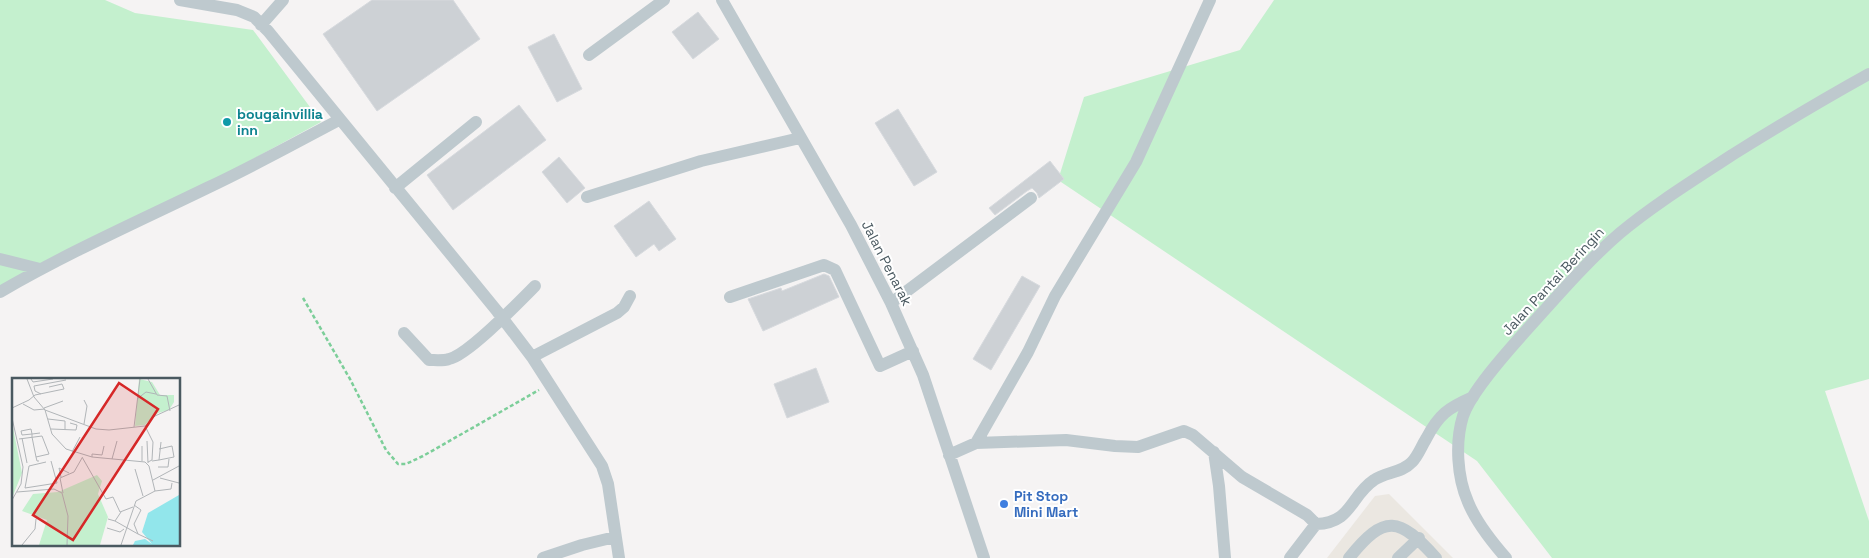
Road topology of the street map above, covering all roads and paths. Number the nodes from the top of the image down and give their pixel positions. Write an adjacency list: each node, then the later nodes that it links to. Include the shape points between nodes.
1 (180, 0): 6 (street, via 237,10 254,17)
2 (283, 0): 6 (street)
3 (664, 0): 7 (street)
4 (722, 0): 11 (street, Jalan Penarak)
5 (1210, 0): 29 (street, via 1136,162 1055,296 1028,352)
6 (261, 25): 9 (street)
7 (589, 55)
8 (1869, 74): 28 (street, Jalan Pantai Beringin, via 1793,117 1638,218 1565,287 1501,359)
9 (339, 120): 12 (street); 16 (street)
10 (476, 122): 12 (street)
11 (800, 138): 13 (street, via 701,161); 22 (street, Jalan Penarak, via 851,225)
12 (394, 188): 23 (street)
13 (588, 197)
14 (1031, 198): 22 (street)
15 (0, 259): 16 (street)
16 (40, 269): 18 (street)
17 (535, 286): 23 (street)
18 (0, 292)
19 (630, 296): 26 (street, via 617,313)
20 (730, 297): 25 (street, via 824,265 835,270 880,366)
21 (303, 298): 27 (path, via 386,450 398,464 423,456)
22 (891, 303): 25 (street, Jalan Penarak)
23 (502, 318): 24 (street, via 468,348 450,359 429,360); 26 (street)
24 (404, 333)
25 (913, 351): 31 (street, Jalan Penarak)
26 (532, 357): 27 (street)
27 (550, 385): 33 (street, via 602,466 608,484)
28 (1473, 397): 32 (street, via 1443,413 1410,464 1366,486 1343,515 1329,523); 43 (street, Jalan Pantai Beringin, via 1463,416 1459,435 1462,482 1476,516)
29 (976, 443): 30 (street, via 1066,440 1138,447 1184,431); 31 (street)
30 (1214, 452): 32 (street, via 1242,476 1307,515); 38 (street)
31 (949, 455): 37 (street, Jalan Penarak)
32 (1316, 524): 39 (street)
33 (615, 537): 35 (street); 36 (street)
34 (1419, 538): 40 (street, via 1404,528 1380,527 1364,539); 41 (street); 42 (street)
35 (543, 558)
36 (619, 558)
37 (984, 558)
38 (1225, 558)
39 (1290, 558)
40 (1349, 558)
41 (1398, 558)
42 (1436, 558)
43 (1506, 558)

